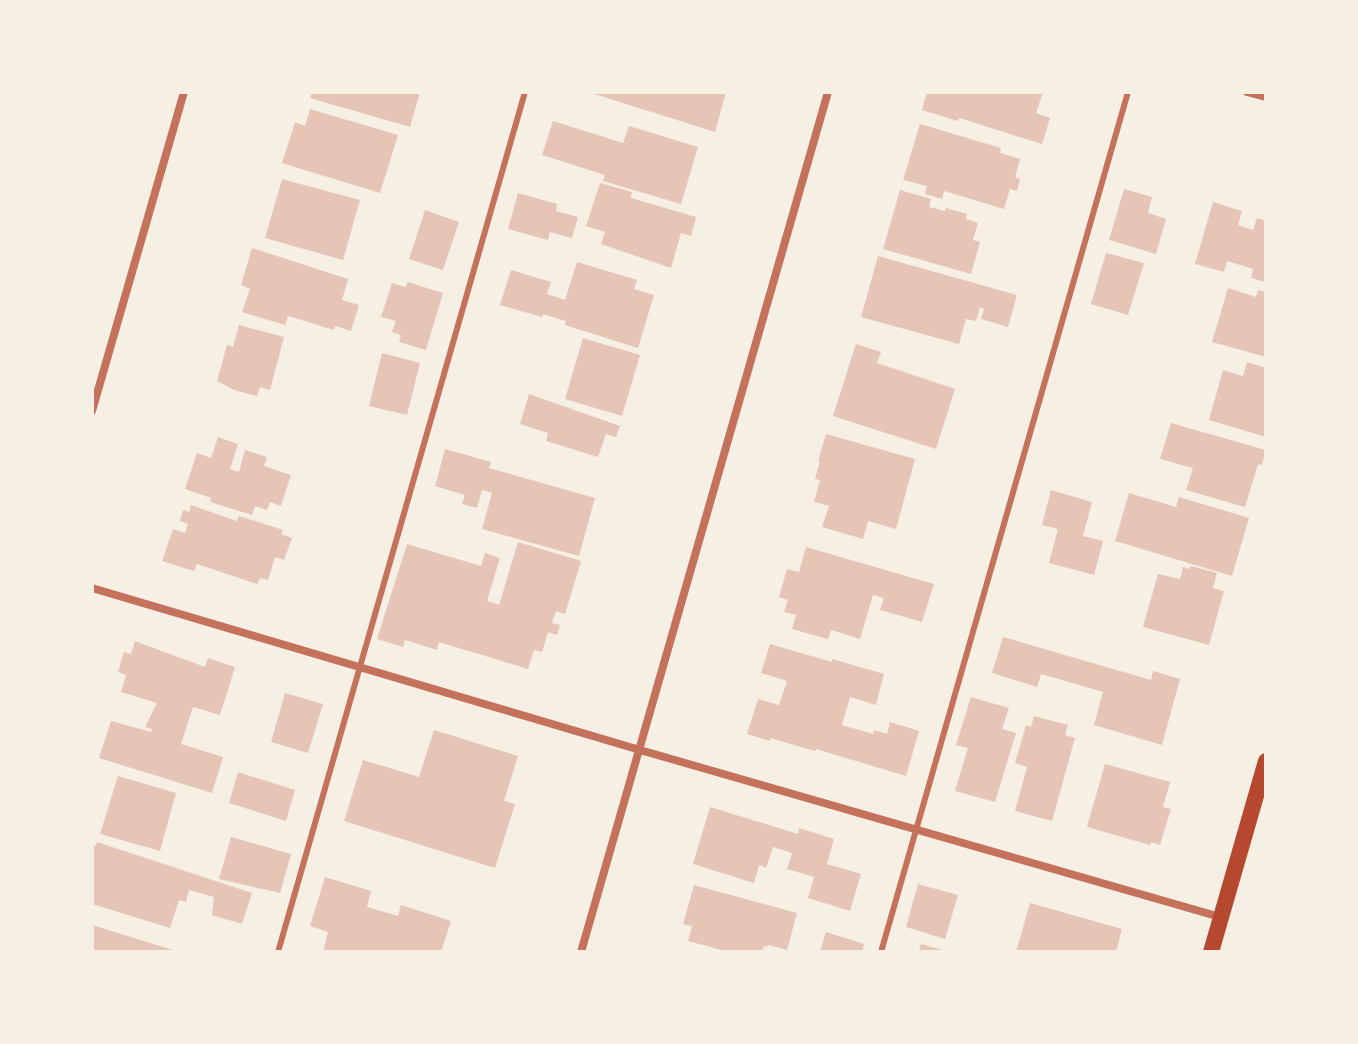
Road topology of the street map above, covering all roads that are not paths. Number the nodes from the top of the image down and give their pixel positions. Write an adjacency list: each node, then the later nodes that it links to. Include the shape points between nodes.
1 (184, 92): 7 (street)
2 (525, 92): 9 (lane)
3 (828, 92): 10 (street)
4 (1128, 92): 12 (lane)
5 (1247, 92): 6 (street)
6 (1266, 97)
7 (92, 411)
8 (92, 588): 9 (street)
9 (361, 667): 10 (street); 14 (lane)
10 (640, 750): 12 (street); 15 (street)
11 (1266, 761): 13 (main road)
12 (916, 830): 13 (street); 16 (lane)
13 (1220, 917): 17 (main road)
14 (278, 952)
15 (581, 952)
16 (881, 952)
17 (1211, 952)

